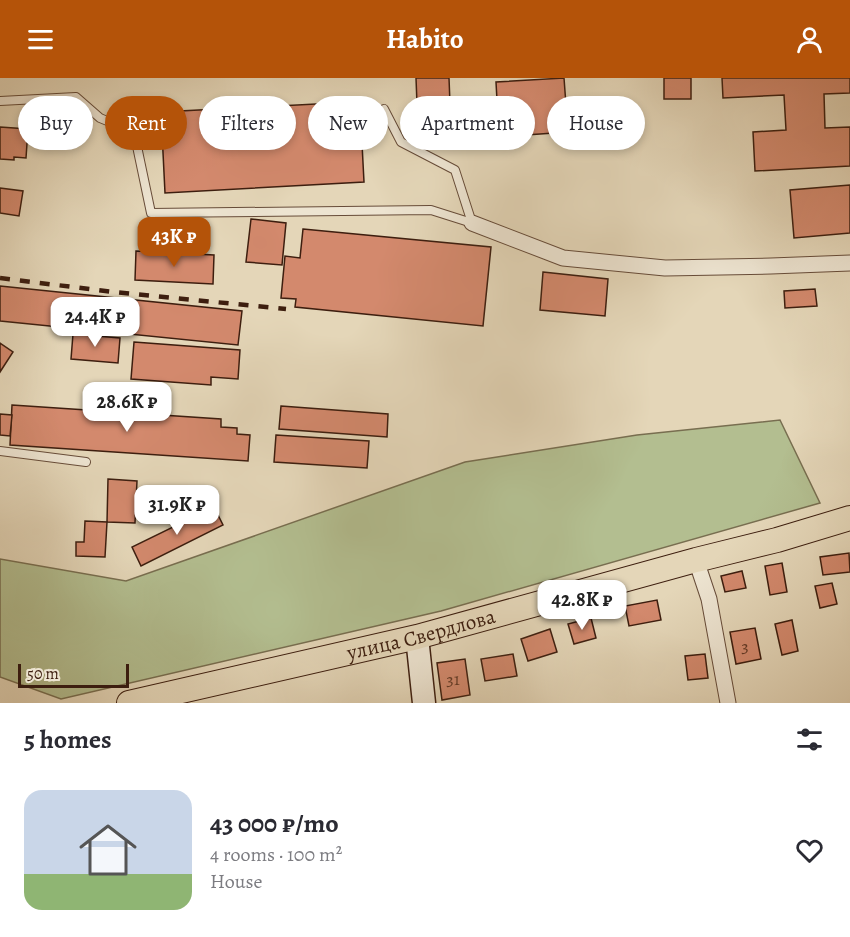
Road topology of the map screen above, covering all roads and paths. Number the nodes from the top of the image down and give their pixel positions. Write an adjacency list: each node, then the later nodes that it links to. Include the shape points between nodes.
1 (0, 101): 3 (lane, via 76,97 100,118 134,132 151,213 431,210)
2 (388, 117): 3 (lane, via 401,142 455,170)
3 (472, 223): 4 (street, via 563,258 666,268)
4 (850, 263)
5 (0, 451): 6 (lane)
6 (86, 462)
7 (850, 518): 8 (main road, улица Свердлова)
8 (696, 560): 9 (main road, улица Свердлова); 12 (street, via 709,599)
9 (417, 637): 10 (main road, улица Свердлова); 11 (main road)
10 (129, 703)
11 (424, 703)
12 (728, 703)

